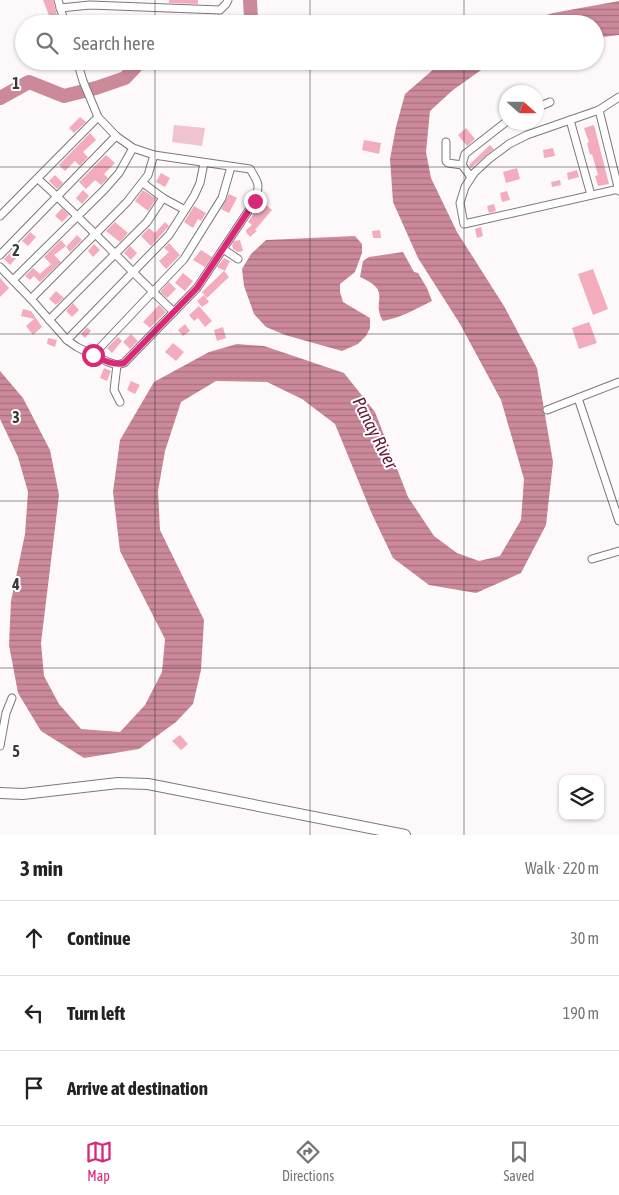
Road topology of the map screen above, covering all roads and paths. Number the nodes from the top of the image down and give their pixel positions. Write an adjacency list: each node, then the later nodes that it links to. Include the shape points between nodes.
1 (58, 0): 8 (street)
2 (173, 0): 9 (street)
3 (200, 0): 10 (street)
4 (228, 0): 10 (street, via 220,10)
5 (90, 3): 6 (street); 8 (street)
6 (117, 3): 7 (street)
7 (145, 4): 9 (street)
8 (60, 8): 11 (street)
9 (173, 8): 10 (street)
10 (199, 9)
11 (62, 15)
12 (80, 70): 17 (street)
13 (619, 97): 16 (street)
14 (550, 102): 15 (street)
15 (544, 105)
16 (599, 110): 18 (street); 30 (street)
17 (98, 117): 20 (street); 28 (street)
18 (570, 120): 27 (street, via 509,144); 31 (street)
19 (499, 127): 25 (street, via 465,154)
20 (116, 136): 22 (street); 32 (street)
21 (446, 142): 25 (street, via 446,161)
22 (133, 148): 23 (street); 36 (street, via 119,173)
23 (154, 155): 24 (street); 29 (street)
24 (204, 163): 26 (street); 34 (street, via 200,183)
25 (462, 165): 27 (street)
26 (231, 167): 38 (street, via 250,170 259,182 255,201); 45 (street, via 222,198 211,218 184,259)
27 (471, 178): 31 (street, via 460,203 464,224)
28 (38, 180): 32 (street); 35 (street)
29 (143, 182): 33 (street); 37 (street)
30 (619, 190): 31 (street)
31 (591, 195)
32 (57, 197): 36 (street); 40 (street)
33 (163, 198): 34 (street); 39 (street, via 146,222)
34 (185, 210): 43 (street, via 170,235)
35 (0, 216)
36 (77, 217): 37 (street); 44 (street)
37 (95, 233): 39 (street); 46 (street)
38 (223, 248): 41 (street); 47 (street, via 197,288)
39 (115, 254): 43 (street); 48 (street)
40 (0, 255)
41 (238, 259)
42 (0, 267): 44 (street)
43 (133, 273): 45 (street); 49 (street)
44 (14, 280): 46 (street)
45 (152, 292): 47 (street); 50 (street)
46 (31, 298): 48 (street)
47 (174, 312): 51 (street, via 124,363)
48 (49, 320): 49 (street)
49 (67, 340): 50 (street)
50 (93, 355): 51 (street)
51 (117, 365): 54 (street, via 114,390)
52 (619, 382): 53 (street)
53 (578, 398): 55 (street); 56 (street)
54 (120, 402)
55 (547, 410)
56 (619, 521)
57 (619, 551): 58 (street)
58 (592, 559)
59 (12, 698): 60 (street)
60 (0, 746)
61 (0, 793): 62 (main road, via 23,794 118,783 148,784)
62 (405, 835)

